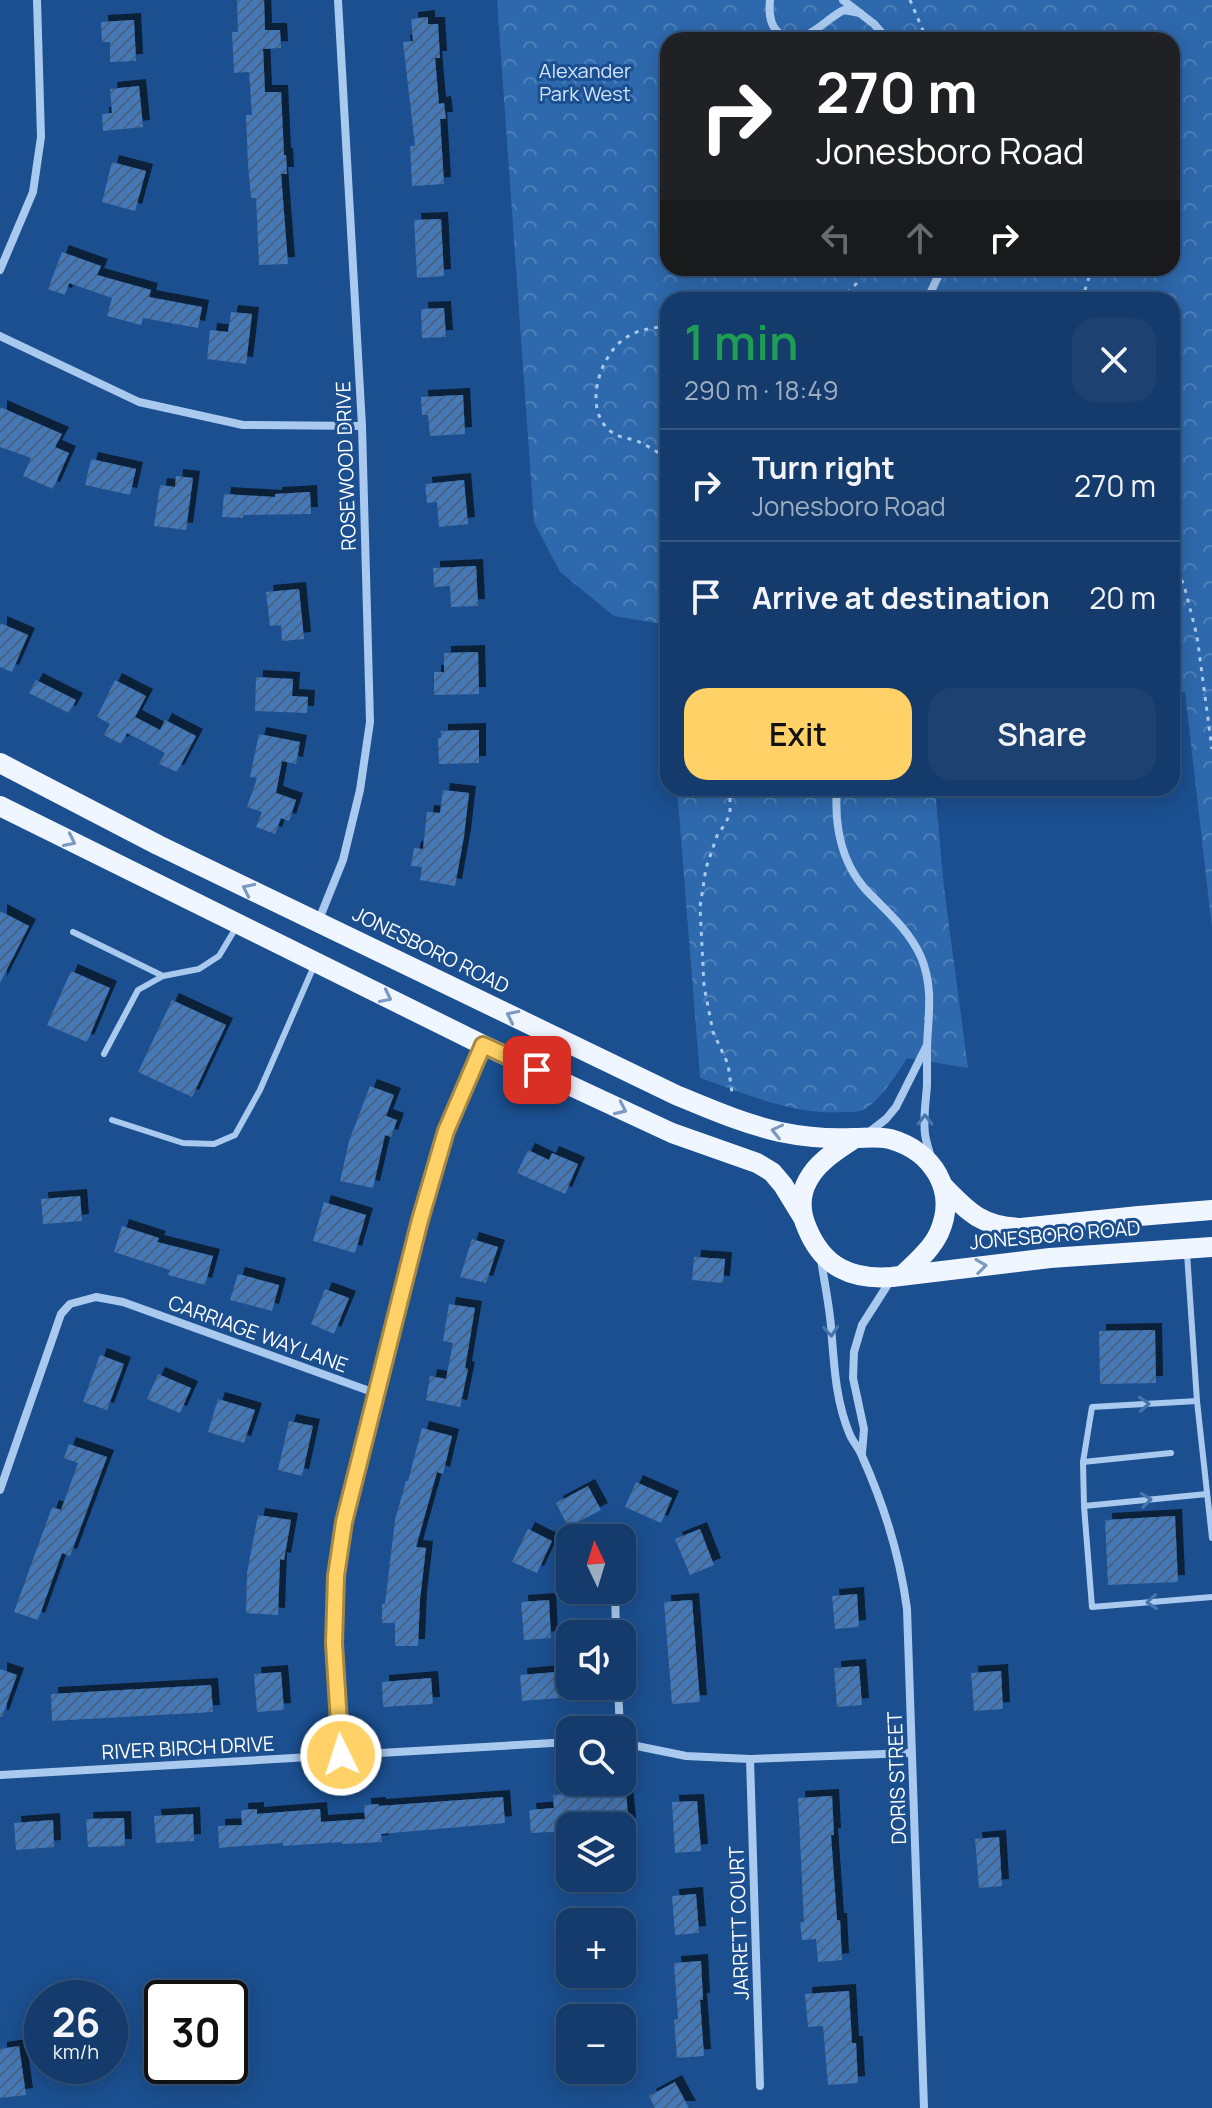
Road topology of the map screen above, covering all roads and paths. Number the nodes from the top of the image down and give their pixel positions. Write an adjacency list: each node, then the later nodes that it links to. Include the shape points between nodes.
1 (37, 0): 11 (street, via 41,137 33,192)
2 (338, 0): 16 (street, ROSEWOOD DRIVE)
3 (770, 0): 7 (street, via 769,15)
4 (843, 0): 6 (street)
5 (910, 0): 10 (path)
6 (860, 13): 8 (street, via 844,10); 9 (street)
7 (778, 32)
8 (812, 32)
9 (880, 32)
10 (924, 32)
11 (0, 270)
12 (861, 276): 13 (path)
13 (848, 292)
14 (660, 327): 17 (path, via 624,338 611,352 596,399 597,412 613,433)
15 (0, 336): 16 (street, via 139,402 243,425)
16 (362, 426): 24 (street, ROSEWOOD DRIVE, via 370,722 343,860)
17 (660, 453)
18 (1180, 577): 19 (path, via 1197,636)
19 (1212, 749)
20 (0, 763): 24 (main road, JONESBORO ROAD, one-way to 20)
21 (730, 796): 32 (path, via 730,814 706,868 700,907 704,986)
22 (837, 796): 30 (street, via 838,831 856,878 905,930 921,958 931,1009)
23 (0, 806): 25 (main road, one-way to 25)
24 (318, 923): 34 (main road, JONESBORO ROAD, one-way to 24, via 781,1133 723,1114)
25 (238, 924): 27 (main road); 28 (lane, via 219,956 199,969)
26 (73, 932): 28 (lane)
27 (316, 963): 29 (main road, one-way to 29); 33 (lane, via 235,1135 214,1144 183,1143)
28 (163, 976): 31 (lane, via 138,990)
29 (483, 1045): 37 (main road, one-way to 37, via 672,1133 757,1163 772,1172); 42 (street, via 446,1131)
30 (927, 1046): 34 (street, via 896,1107); 35 (street, one-way to 30, via 925,1134)
31 (104, 1054)
32 (732, 1093)
33 (112, 1120)
34 (859, 1138): 35 (main road, via 905,1145); 37 (main road, via 815,1169 805,1187)
35 (939, 1178): 36 (main road, via 970,1213 1007,1228); 41 (main road, via 946,1210 938,1235)
36 (1212, 1210)
37 (802, 1216): 40 (main road)
38 (1212, 1247): 39 (main road, JONESBORO ROAD)
39 (1187, 1249): 41 (main road, JONESBORO ROAD, one-way to 39); 43 (lane)
40 (820, 1254): 41 (main road, via 855,1274); 45 (street, DORIS STREET, one-way to 45, via 839,1397)
41 (898, 1276): 45 (street, DORIS STREET, via 869,1312 854,1352 853,1378 864,1429)
42 (375, 1393): 47 (street, CARRIAGE WAY LANE, via 96,1297 70,1304 61,1314); 55 (street, via 336,1576)
43 (1197, 1401): 46 (lane, one-way to 43, via 1092,1407); 48 (lane)
44 (1171, 1453): 46 (lane)
45 (861, 1454): 54 (street, DORIS STREET, via 903,1581)
46 (1083, 1462): 49 (lane)
47 (0, 1490)
48 (1207, 1494): 49 (lane, one-way to 48); 50 (lane)
49 (1084, 1506): 51 (lane, one-way to 49, via 1092,1607)
50 (1212, 1538)
51 (1212, 1597)
52 (556, 1743): 55 (street, RIVER BIRCH DRIVE)
53 (636, 1746): 56 (street, via 686,1756)
54 (911, 1753): 56 (street); 59 (street, DORIS STREET)
55 (341, 1755): 57 (street, RIVER BIRCH DRIVE)
56 (750, 1759): 58 (street, JARRETT COURT)
57 (0, 1775)
58 (760, 2086)
59 (924, 2108)

